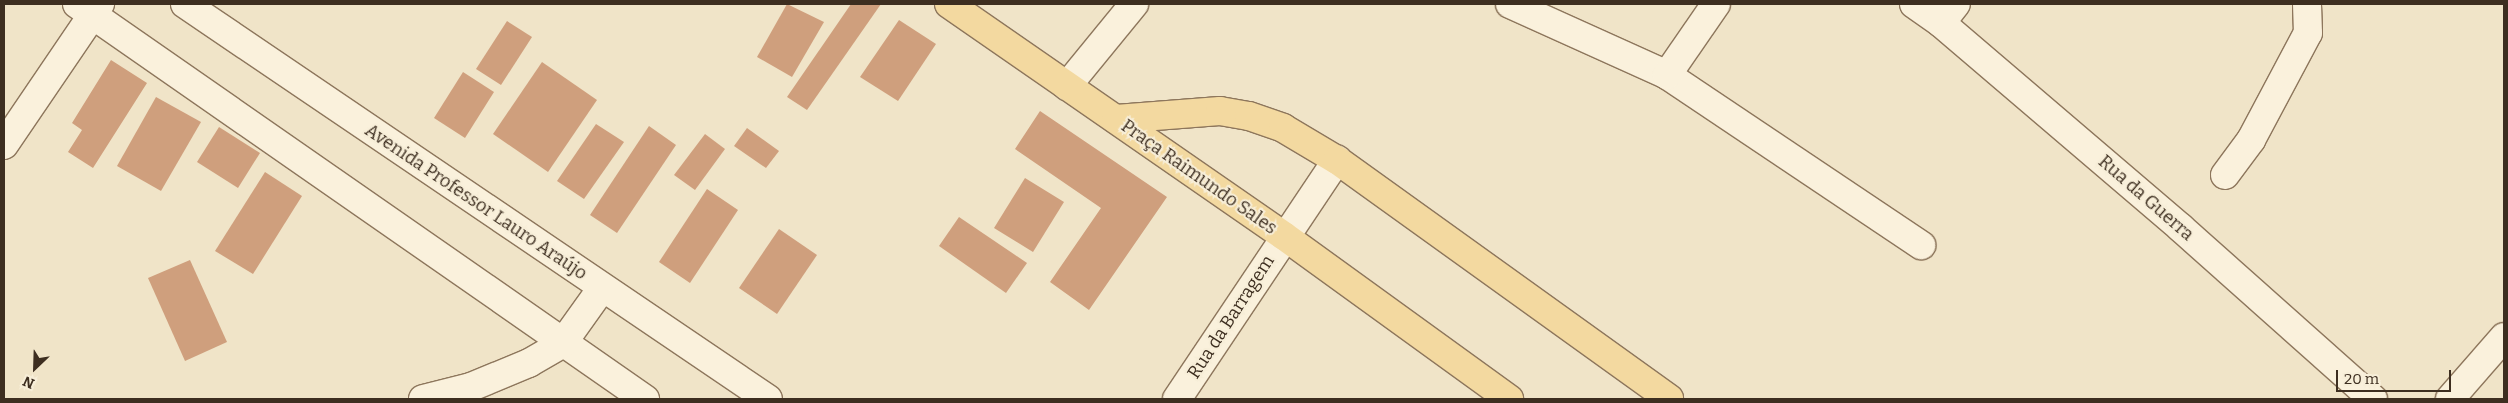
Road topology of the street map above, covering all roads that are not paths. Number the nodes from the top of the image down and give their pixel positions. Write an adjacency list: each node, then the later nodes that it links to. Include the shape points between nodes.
1 (185, 4): 18 (street, Avenida Professor Lauro Araújo)
2 (949, 4): 11 (main road)
3 (1134, 4): 11 (street)
4 (1510, 4): 10 (street)
5 (1716, 4): 10 (street)
6 (1914, 4): 9 (street, Rua da Guerra)
7 (2307, 4): 15 (street, via 2308,33 2251,140)
8 (90, 7): 13 (street); 20 (street)
9 (1948, 13): 27 (street, Rua da Guerra, via 2181,228)
10 (1667, 75): 17 (street)
11 (1067, 86): 12 (main road)
12 (1116, 119): 14 (main road, Praça Raimundo Sales, via 1220,112 1249,116 1283,128); 16 (main road, Praça Raimundo Sales)
13 (4, 145)
14 (1337, 160): 16 (street, Rua da Barragem); 26 (main road, Praça Raimundo Sales)
15 (2225, 175)
16 (1284, 236): 24 (street, Rua da Barragem); 25 (main road, Praça Raimundo Sales)
17 (1921, 245)
18 (602, 288): 20 (street); 23 (street, Avenida Professor Lauro Araújo)
19 (2504, 338): 28 (street)
20 (562, 344): 21 (street, via 529,363 479,383); 22 (street)
21 (422, 399)
22 (645, 399)
23 (768, 399)
24 (1177, 399)
25 (1509, 399)
26 (1668, 399)
27 (2373, 399)
28 (2450, 399)

